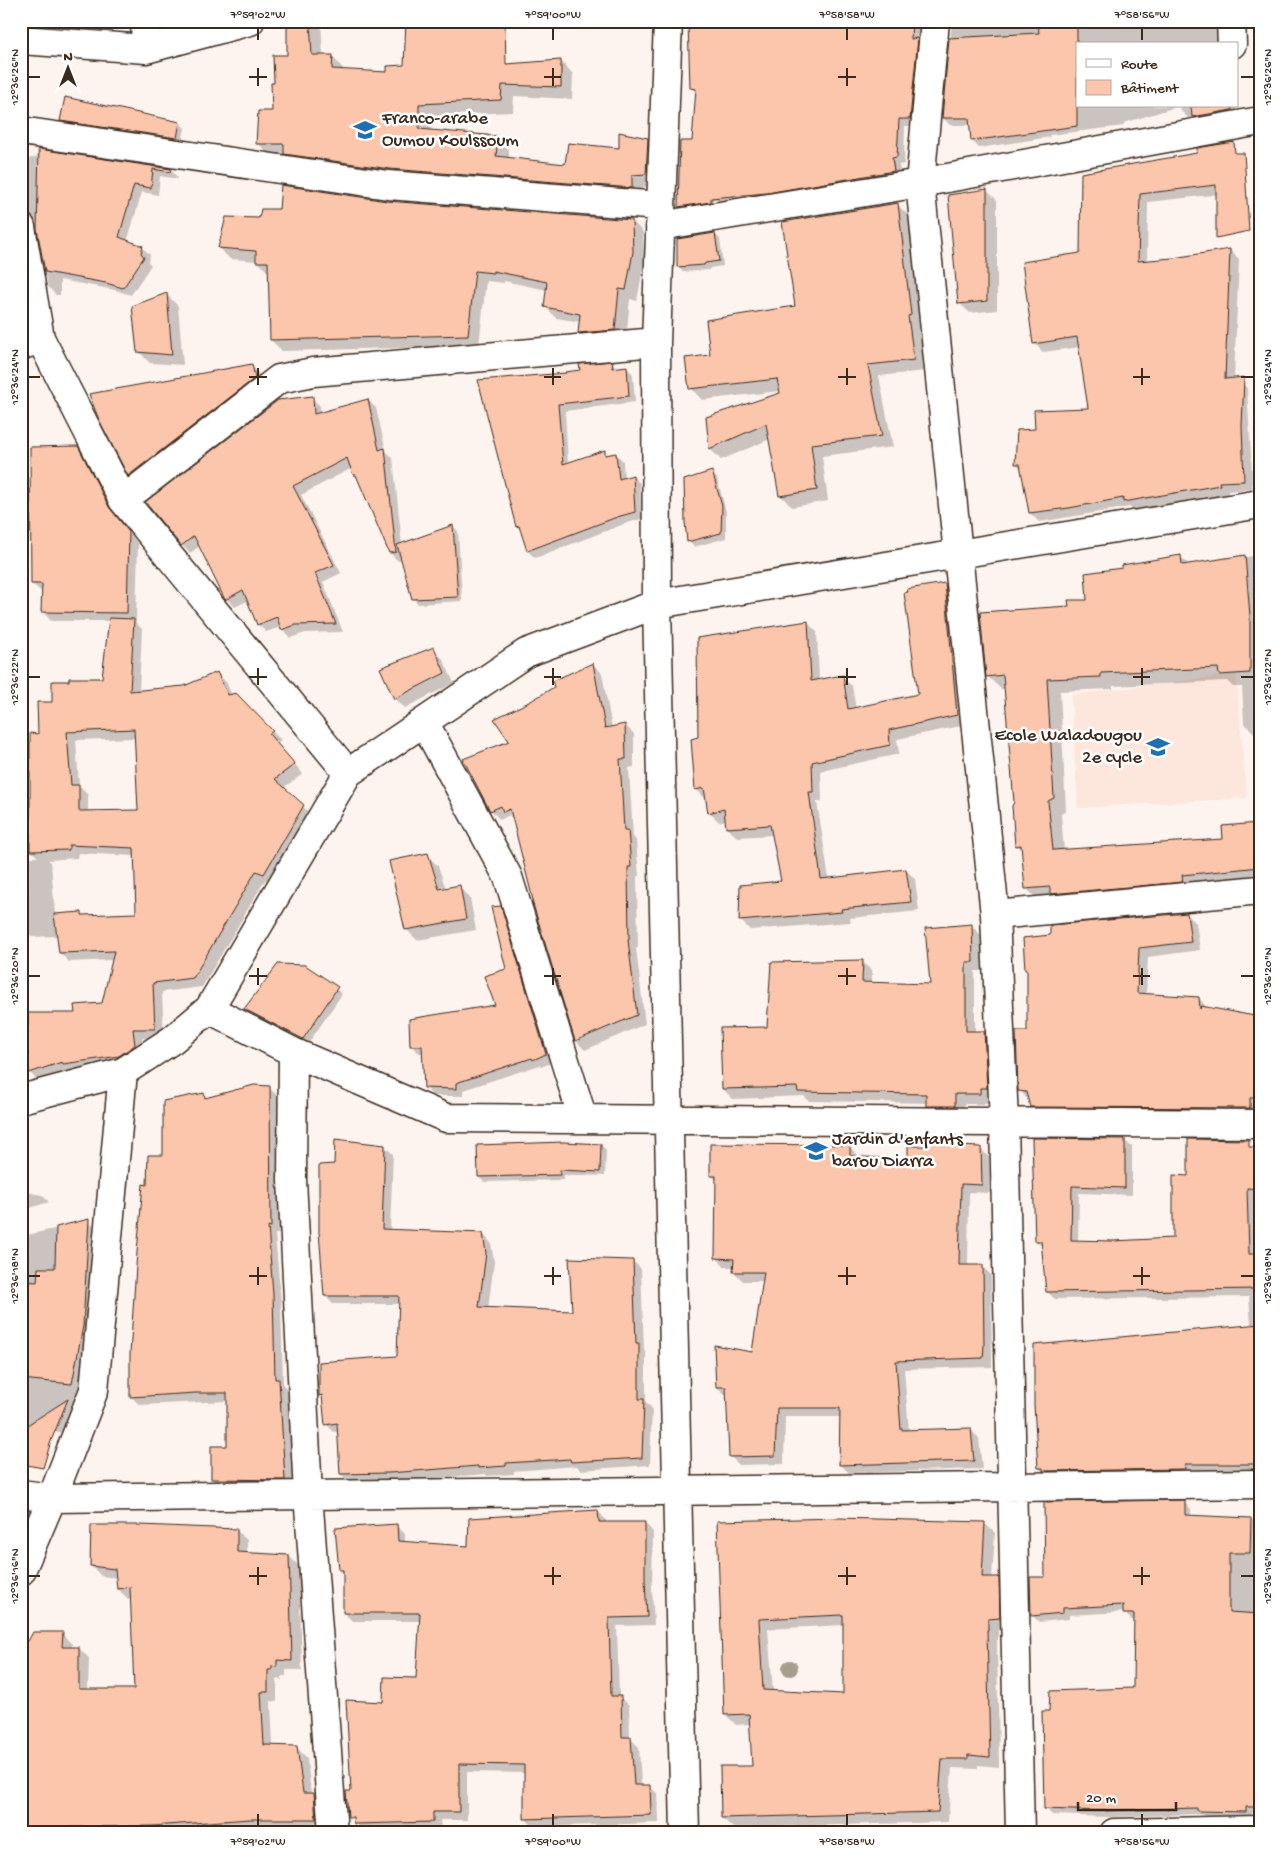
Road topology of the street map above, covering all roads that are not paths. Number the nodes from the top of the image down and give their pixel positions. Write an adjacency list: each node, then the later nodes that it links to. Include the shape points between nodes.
1 (144, 21): 8 (street)
2 (250, 21): 8 (street)
3 (668, 21): 12 (street)
4 (935, 21): 11 (street)
5 (1231, 21): 7 (street)
6 (21, 40): 8 (street)
7 (1232, 42)
8 (146, 49)
9 (1244, 117): 11 (street)
10 (21, 131): 12 (street, via 388,185)
11 (920, 183): 12 (street); 18 (street)
12 (660, 216): 15 (street)
13 (21, 227): 14 (street)
14 (30, 342): 16 (street)
15 (656, 342): 16 (street, via 312,372 279,379); 19 (street)
16 (123, 500): 21 (street)
17 (1260, 504): 18 (street)
18 (958, 554): 19 (street); 23 (street)
19 (657, 604): 20 (street, via 526,653); 29 (street)
20 (424, 722): 21 (street); 28 (street, via 508,877)
21 (348, 773): 24 (street)
22 (1260, 890): 23 (street)
23 (995, 915): 30 (street)
24 (209, 1009): 25 (street); 26 (street, via 172,1040)
25 (293, 1052): 28 (street, via 446,1118); 36 (street, via 292,1180)
26 (123, 1072): 27 (street); 37 (street, via 94,1390)
27 (21, 1099)
28 (583, 1119): 29 (street)
29 (668, 1120): 30 (street); 34 (street)
30 (1004, 1122): 31 (street); 33 (street)
31 (1260, 1124)
32 (1260, 1484): 33 (street)
33 (1011, 1487): 34 (street); 42 (street)
34 (677, 1490): 36 (street); 41 (street)
35 (21, 1494): 37 (street)
36 (308, 1494): 37 (street); 40 (street)
37 (52, 1498): 38 (street)
38 (21, 1571)
39 (1260, 1830): 43 (street)
40 (333, 1833)
41 (684, 1833)
42 (1020, 1833)
43 (1114, 1833)

